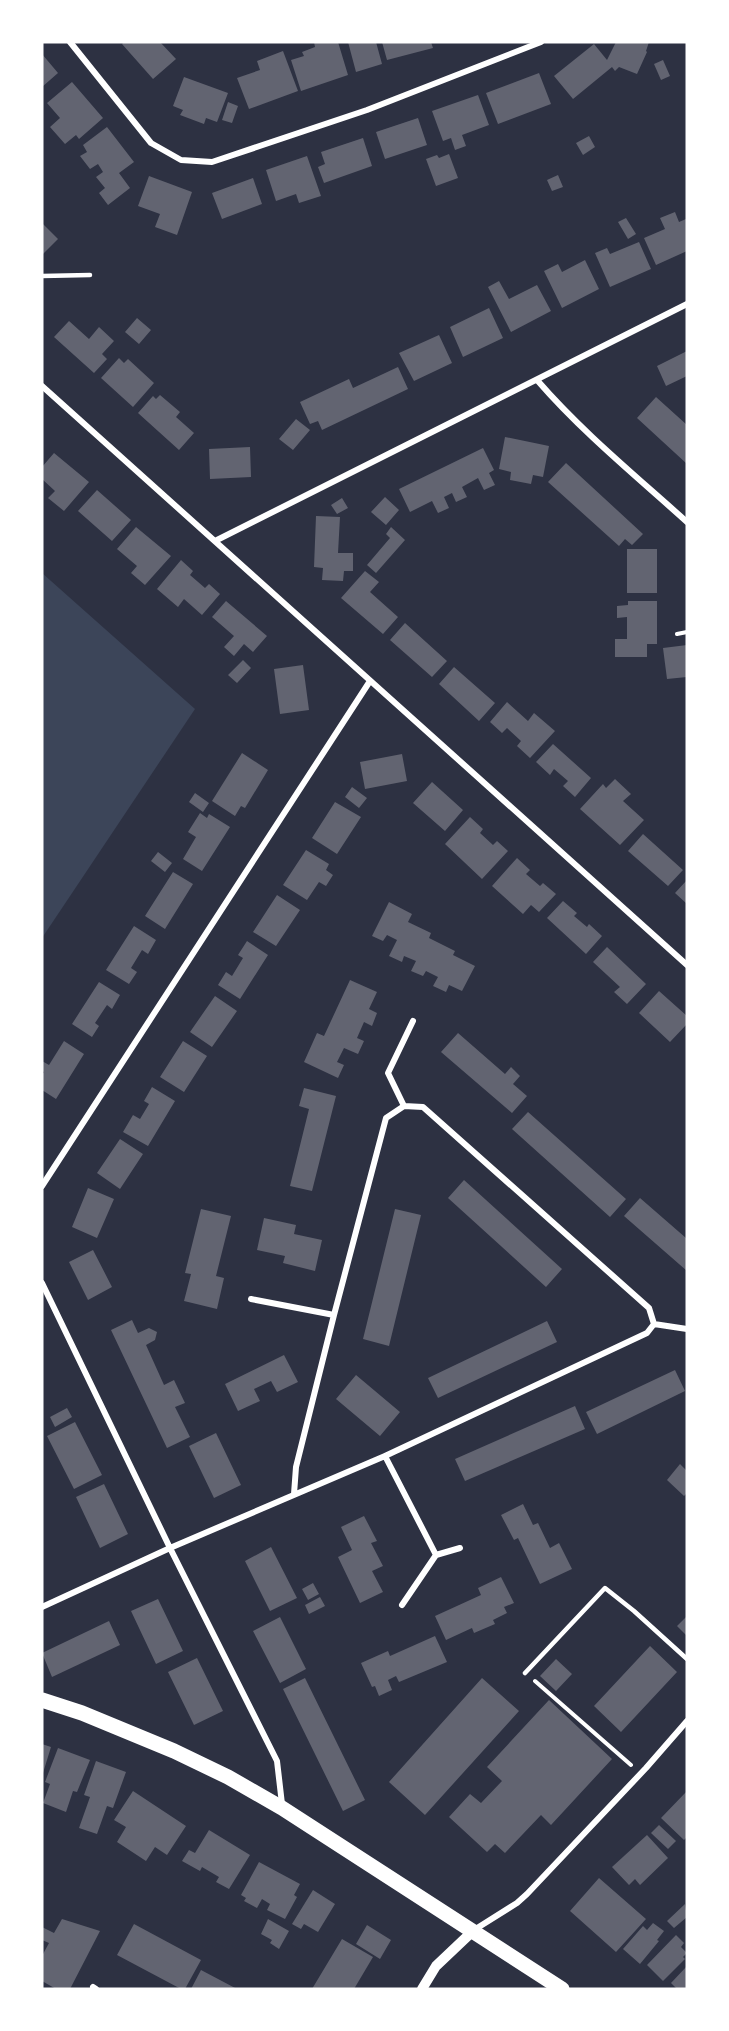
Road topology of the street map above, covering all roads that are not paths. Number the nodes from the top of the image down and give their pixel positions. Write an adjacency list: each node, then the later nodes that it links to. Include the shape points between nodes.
1 (70, 42): 2 (street, via 151,143 181,160 212,162 367,110)
2 (541, 42)
3 (90, 275): 4 (lane)
4 (42, 276)
5 (687, 304): 6 (street)
6 (537, 380): 8 (street, via 582,429); 9 (street)
7 (42, 386): 9 (street)
8 (687, 522)
9 (215, 541): 10 (street)
10 (370, 681): 11 (street); 14 (street)
11 (687, 965)
12 (412, 1021): 13 (street, via 388,1073)
13 (404, 1106): 17 (street, via 386,1118); 18 (street, via 423,1107 649,1308)
14 (42, 1186)
15 (42, 1283): 22 (street)
16 (251, 1299): 17 (street)
17 (333, 1315): 21 (street, via 296,1467)
18 (654, 1324): 19 (street); 20 (street, via 647,1333)
19 (687, 1329)
20 (386, 1456): 21 (street); 24 (street)
21 (294, 1494): 22 (street)
22 (170, 1548): 26 (street); 31 (street, via 277,1761)
23 (460, 1548): 24 (street)
24 (436, 1555): 25 (street)
25 (402, 1605)
26 (42, 1607)
27 (687, 1659): 28 (lane, via 606,1588)
28 (525, 1673)
29 (42, 1700): 31 (main road, via 174,1751)
30 (687, 1721): 32 (street, via 527,1894)
31 (282, 1808): 32 (main road)
32 (474, 1930): 33 (street, via 436,1966); 34 (main road)
33 (422, 1989)
34 (562, 1989)

